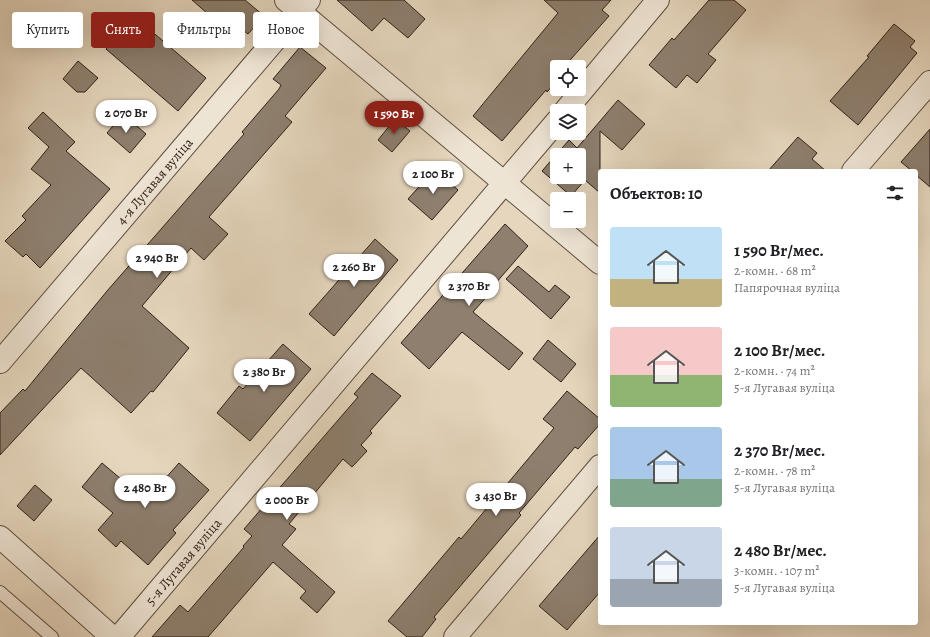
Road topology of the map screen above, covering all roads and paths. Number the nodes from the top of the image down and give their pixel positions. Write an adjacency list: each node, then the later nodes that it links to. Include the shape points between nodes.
1 (658, 0): 4 (street)
2 (298, 4): 7 (street); 9 (street, 4-я Лугавая вуліца)
3 (930, 82): 6 (street)
4 (571, 104)
5 (550, 129): 7 (street, 5-я Лугавая вуліца)
6 (855, 169)
7 (505, 183): 8 (street); 15 (street, 5-я Лугавая вуліца)
8 (598, 261)
9 (0, 362)
10 (598, 468): 16 (street)
11 (0, 537): 14 (street)
12 (0, 592): 13 (lane)
13 (52, 637)
14 (112, 637)
15 (119, 637)
16 (455, 637)

